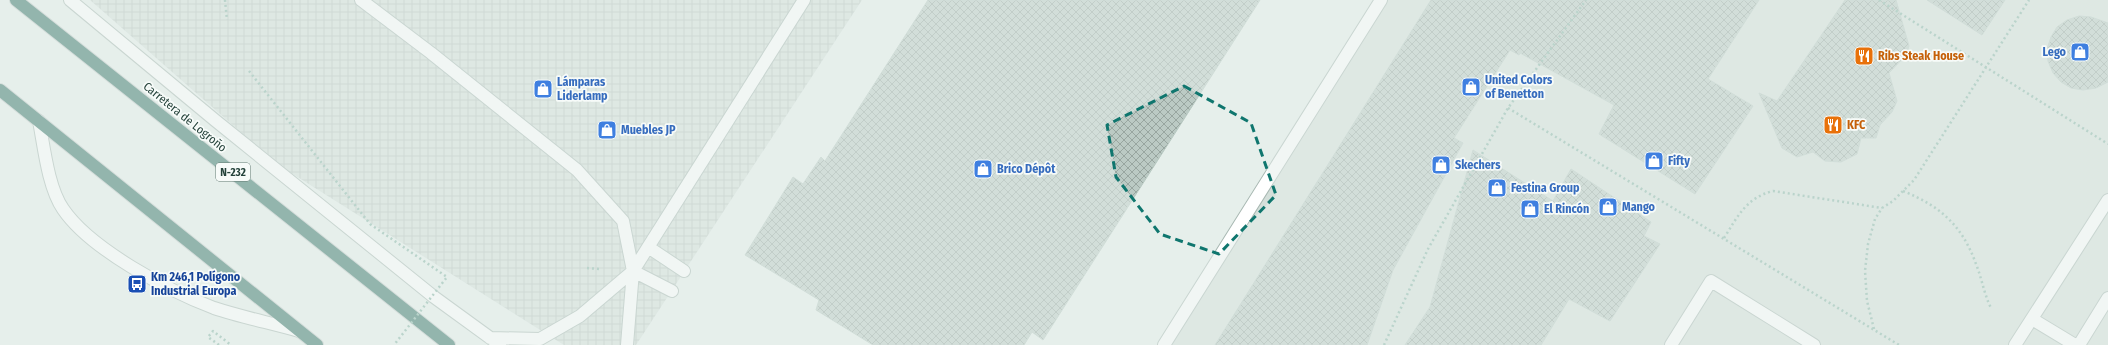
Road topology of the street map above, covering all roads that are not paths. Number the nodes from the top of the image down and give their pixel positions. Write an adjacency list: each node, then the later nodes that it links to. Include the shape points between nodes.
1 (16, 0): 18 (highway, Carretera de Logroño / N-232)
2 (70, 0): 16 (street, via 427,292)
3 (361, 0): 10 (street, via 577,170 623,221)
4 (804, 0): 9 (street)
5 (1381, 0): 21 (street)
6 (0, 90): 7 (highway)
7 (39, 121): 15 (highway); 15 (street, via 55,192 62,208 78,227 113,255 140,272 188,296 214,308)
8 (2108, 200): 14 (street)
9 (648, 247): 10 (street); 11 (street)
10 (632, 271): 12 (street); 16 (street, via 580,316 540,339); 20 (street)
11 (684, 271)
12 (672, 290)
13 (2108, 298): 26 (street)
14 (2032, 319): 24 (street); 25 (street)
15 (300, 331): 17 (highway)
16 (490, 338): 19 (street)
17 (317, 345)
18 (449, 345)
19 (500, 345)
20 (627, 345)
21 (1164, 345)
22 (1671, 345): 23 (street, via 1711,281)
23 (1814, 345)
24 (2015, 345)
25 (2075, 345)
26 (2079, 345)

